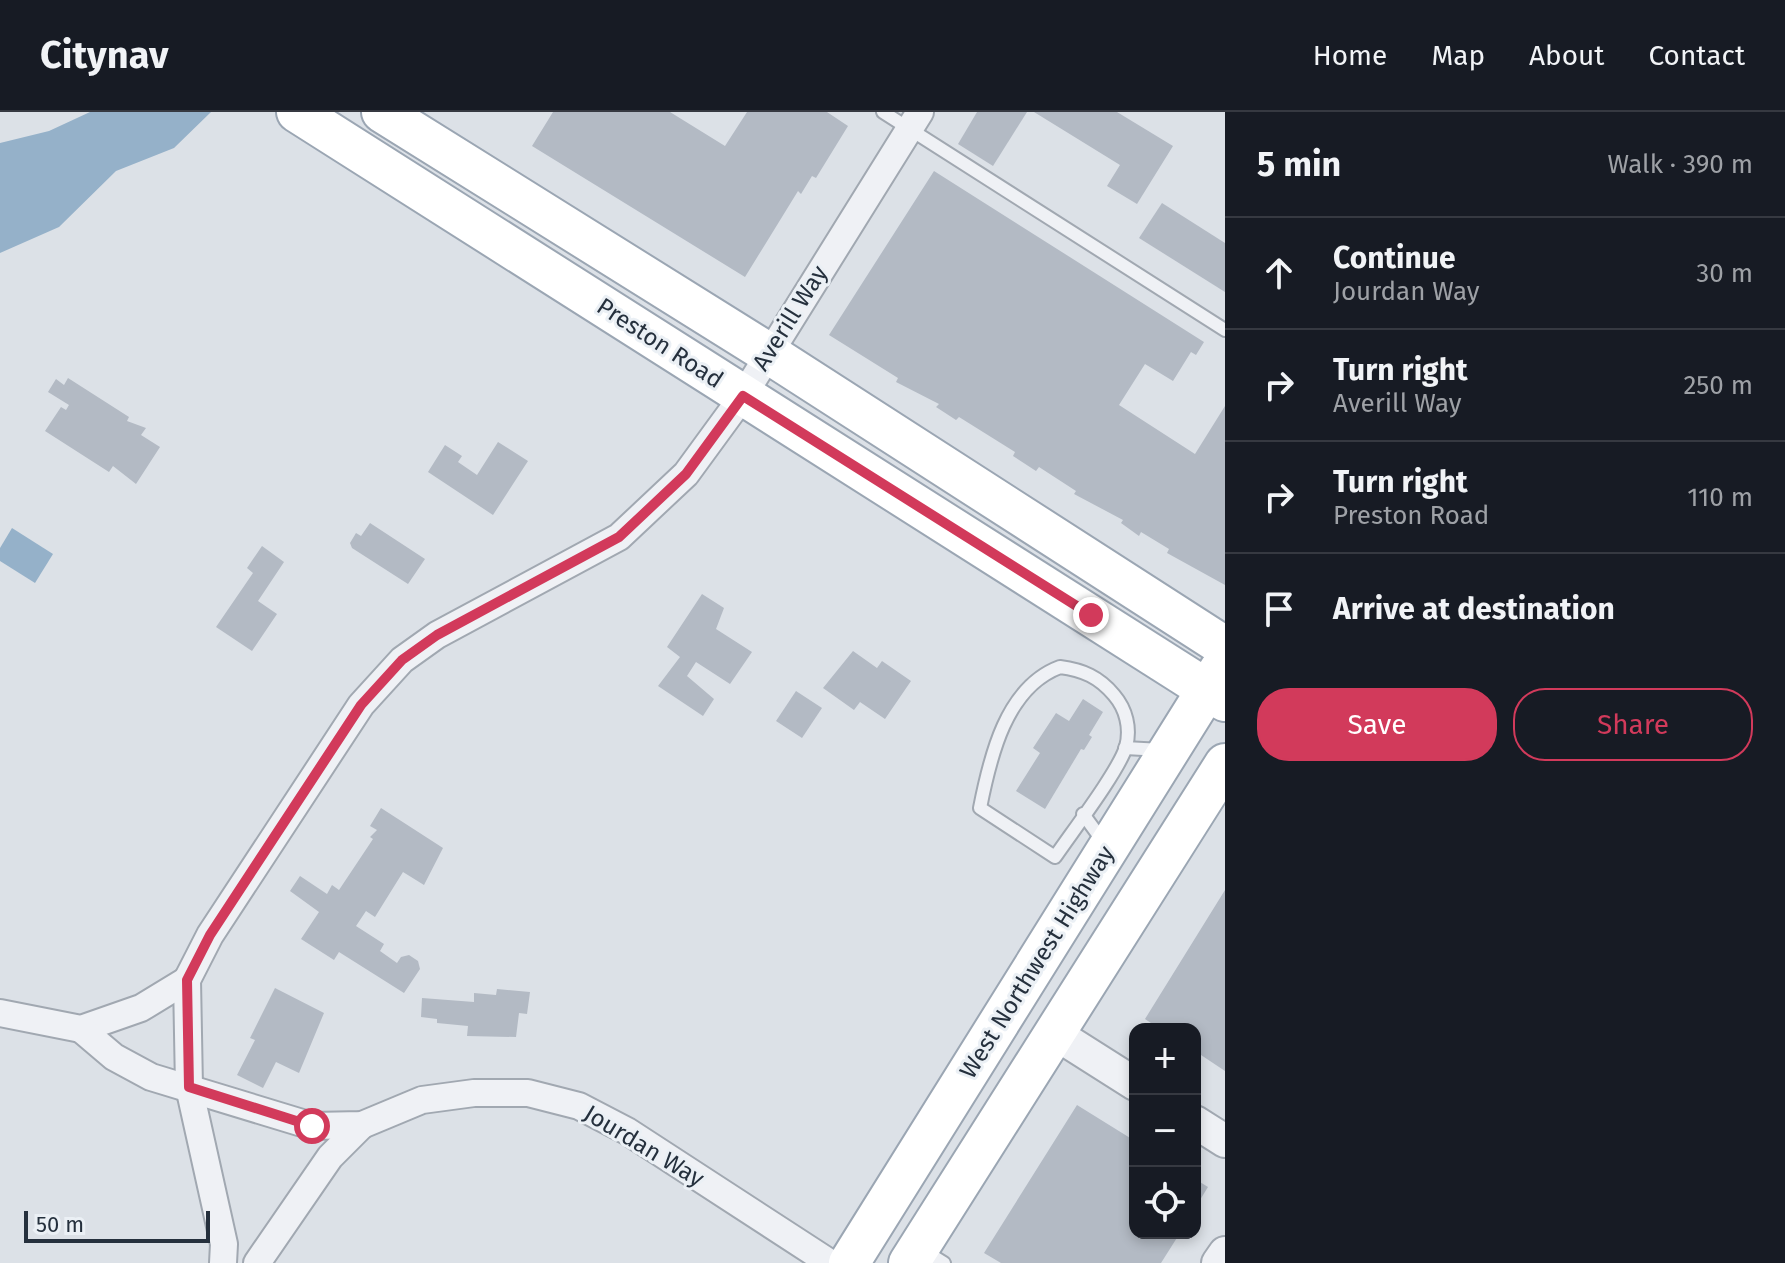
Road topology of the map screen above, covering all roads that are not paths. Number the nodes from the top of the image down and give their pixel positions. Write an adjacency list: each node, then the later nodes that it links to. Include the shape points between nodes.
1 (297, 112): 7 (main road, Preston Road)
2 (382, 112): 6 (main road, Preston Road, via 419,128)
3 (883, 112): 4 (lane)
4 (914, 120): 5 (lane); 6 (street, Averill Way)
5 (1225, 330)
6 (768, 353): 7 (street, Averill Way); 8 (main road, Preston Road)
7 (743, 396): 9 (main road, Preston Road); 15 (street, Averill Way, via 686,474 619,537 437,635 402,660 361,705 210,935)
8 (1225, 647)
9 (1219, 684): 11 (main road, West Northwest Highway)
10 (1125, 748): 11 (lane); 13 (lane); 13 (lane, via 1129,727 1122,704 1083,670 1060,667 1041,674 1000,732 980,808 1055,857)
11 (1169, 751): 14 (main road, West Northwest Highway)
12 (1225, 764): 18 (main road)
13 (1083, 814): 14 (lane)
14 (1108, 849): 24 (main road, West Northwest Highway)
15 (187, 980): 17 (street, via 141,1008); 20 (street, Averill Way)
16 (0, 1013): 17 (street, Jourdan Way)
17 (81, 1029): 20 (street, Jourdan Way, via 114,1057 151,1077)
18 (1053, 1032): 19 (street); 26 (main road)
19 (1129, 1080)
20 (189, 1087): 21 (street, Jourdan Way, via 312,1126); 27 (street, Averill Way, via 224,1244)
21 (362, 1125): 28 (street, via 330,1157); 29 (street, Jourdan Way, via 422,1100 474,1093 528,1093 579,1106 627,1131)
22 (1201, 1126): 23 (street)
23 (1225, 1141)
24 (913, 1159): 30 (main road, West Northwest Highway); 31 (main road, via 910,1210)
25 (1225, 1253): 32 (street)
26 (924, 1258)
27 (223, 1263)
28 (257, 1263)
29 (830, 1263)
30 (849, 1263)
31 (877, 1263)
32 (1218, 1263)

